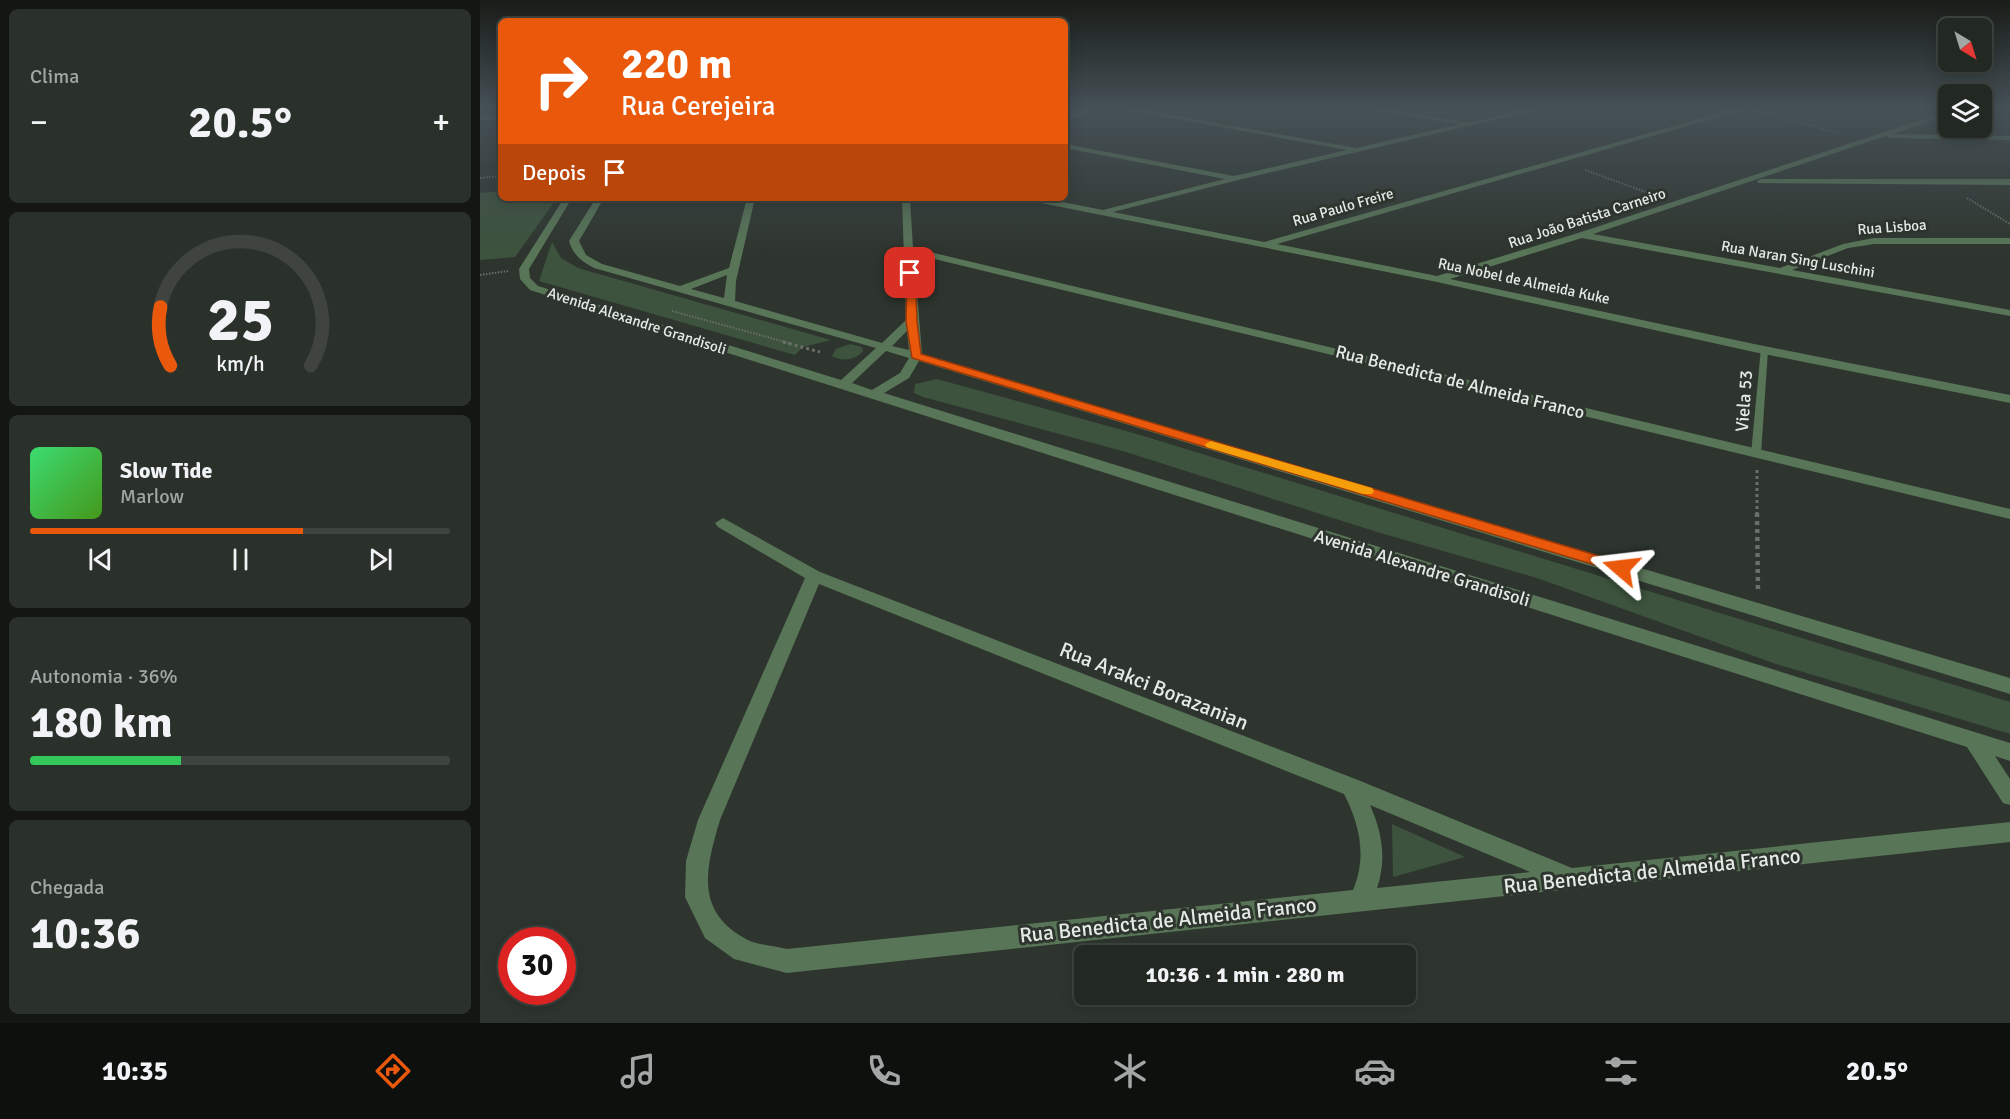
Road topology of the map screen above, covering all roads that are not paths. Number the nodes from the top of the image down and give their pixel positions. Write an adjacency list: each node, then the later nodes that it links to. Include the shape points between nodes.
1 (1123, 157): 5 (street)
2 (1331, 157): 5 (street)
3 (1577, 157): 16 (street, Rua Paulo Freire)
4 (1818, 157): 6 (street, Rua João Batista Carneiro)
5 (1237, 178): 13 (street)
6 (1749, 181): 7 (street); 14 (street, Rua João Batista Carneiro)
7 (2010, 182)
8 (566, 201): 28 (street, Avenida Alexandre Grandisoli, via 524,269 525,279 534,288)
9 (598, 201): 21 (street, via 574,241 576,251 598,266)
10 (750, 201): 18 (street)
11 (906, 201): 17 (street)
12 (1045, 201): 13 (street, Rua Nobel de Almeida Kuke)
13 (1105, 212): 16 (street, Rua Nobel de Almeida Kuke)
14 (1581, 235): 19 (street, Rua Naran Sing Luschini); 20 (street, Rua João Batista Carneiro)
15 (2009, 241): 19 (street, Rua Lisboa, via 1874,241 1846,246)
16 (1263, 245): 20 (street, Rua Nobel de Almeida Kuke)
17 (910, 250): 24 (street); 31 (street, Rua Benedicta de Almeida Franco)
18 (735, 269): 21 (street); 22 (street)
19 (1781, 271): 23 (street, Rua Naran Sing Luschini)
20 (1437, 279): 26 (street, Rua Nobel de Almeida Kuke)
21 (679, 291): 22 (street)
22 (729, 303): 25 (street)
23 (2010, 314)
24 (912, 321): 25 (street); 27 (street)
25 (883, 347): 27 (street); 28 (street)
26 (1764, 350): 30 (street, Rua Nobel de Almeida Kuke); 31 (lane, Viela 53)
27 (916, 356): 29 (street, via 905,375); 35 (street)
28 (842, 386): 29 (street, Avenida Alexandre Grandisoli)
29 (872, 395): 36 (street, Avenida Alexandre Grandisoli)
30 (2010, 399)
31 (1756, 454): 32 (street, Rua Benedicta de Almeida Franco)
32 (2010, 514)
33 (723, 523): 34 (street, Rua Arakci Borazanian)
34 (814, 576): 38 (street, Rua Arakci Borazanian); 42 (street, Rua Benedicta de Almeida Franco, via 709,820 697,861 696,897 700,906 713,930 742,951 787,961)
35 (2010, 686)
36 (1972, 740): 37 (street, Avenida Alexandre Grandisoli); 39 (street)
37 (2010, 752)
38 (1351, 788): 41 (street, Rua Arakci Borazanian); 42 (street, via 1365,813 1372,867)
39 (2010, 796)
40 (2010, 832): 41 (street, Rua Benedicta de Almeida Franco)
41 (1575, 880): 42 (street, Rua Benedicta de Almeida Franco)
42 (1361, 900)

